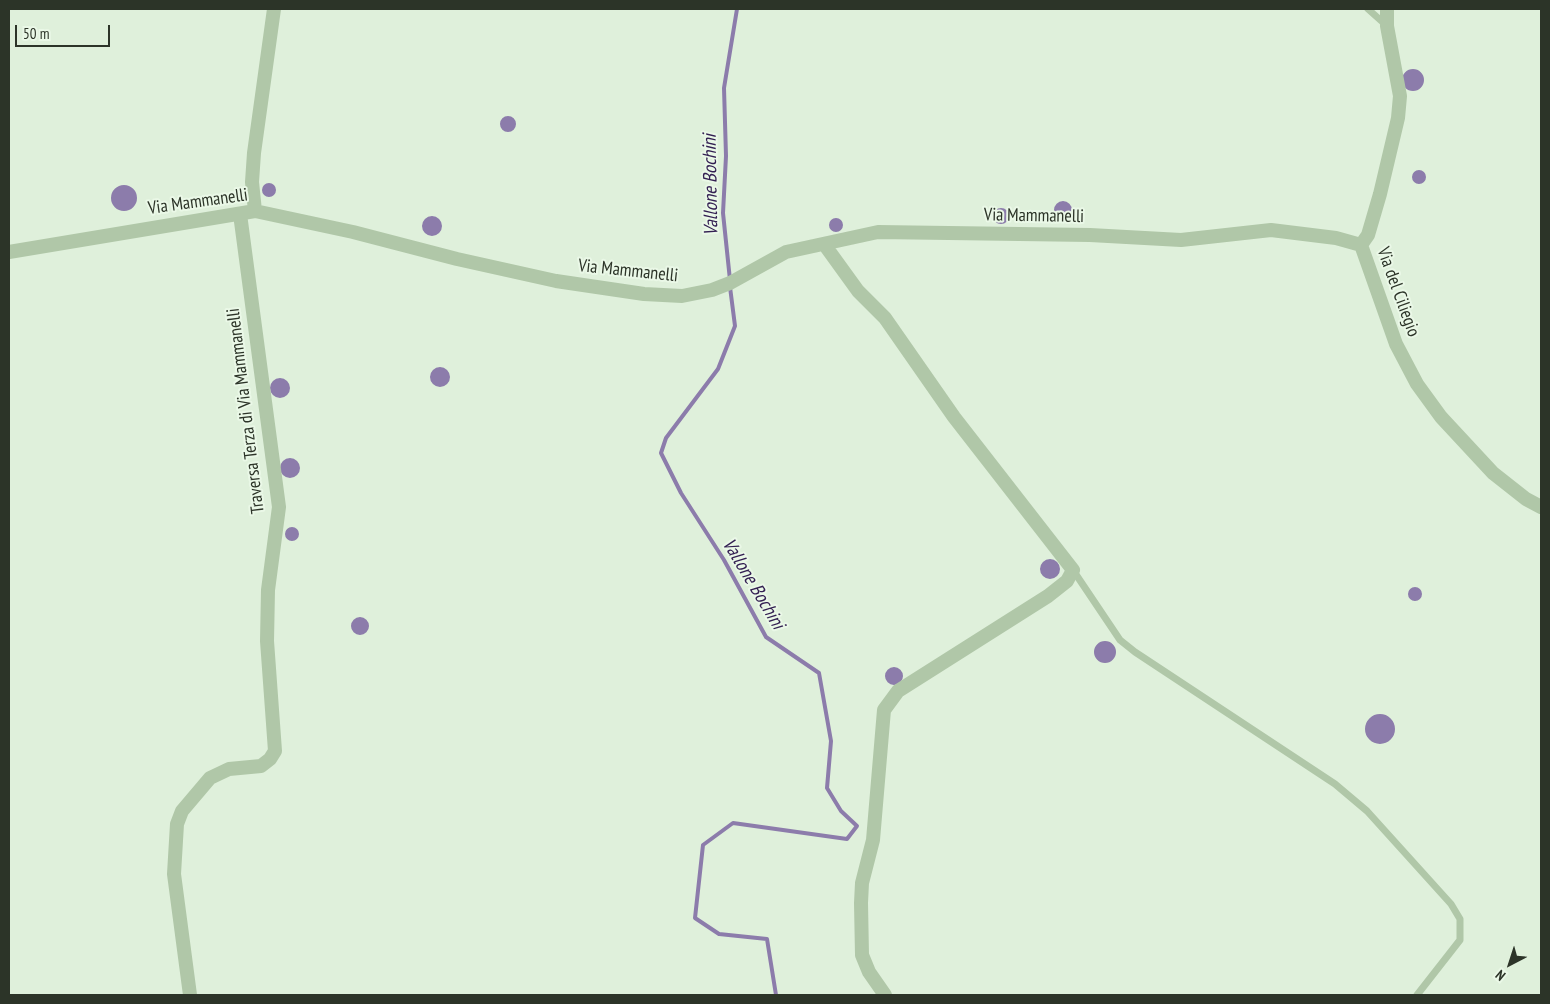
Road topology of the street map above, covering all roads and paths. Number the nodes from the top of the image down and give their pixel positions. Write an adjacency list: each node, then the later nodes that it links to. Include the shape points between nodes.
1 (274, 9): 5 (street, via 254,153)
2 (1368, 9): 4 (lane)
3 (1387, 9): 4 (street, Via del Ciliegio)
4 (1387, 26): 8 (street, Via del Ciliegio, via 1400,96 1399,111 1380,194 1368,235)
5 (255, 211): 6 (street, Via Mammanelli); 7 (street, Via Mammanelli, via 556,281 644,294 682,296 712,290 786,252)
6 (240, 214): 9 (street, Via Mammanelli); 12 (street, Traversa Terza di Via Mammanelli, via 279,507 268,590 267,641 275,751 261,766 229,769 210,778 182,811 174,874)
7 (824, 244): 8 (street, Via Mammanelli, via 878,232 1090,235 1181,240 1272,230 1336,238); 11 (street, via 858,291 885,318 954,417)
8 (1361, 245): 10 (street, Via del Ciliegio, via 1396,344 1417,384 1441,417 1493,473 1526,499)
9 (9, 252)
10 (1541, 506)
11 (1073, 570): 13 (street, via 1067,581 1048,596 898,691 884,710 873,840 862,883 861,903 862,955); 14 (lane, via 1120,640 1188,689 1334,784 1367,811 1451,904 1460,919 1460,940)
12 (190, 995)
13 (885, 995)
14 (1417, 995)

